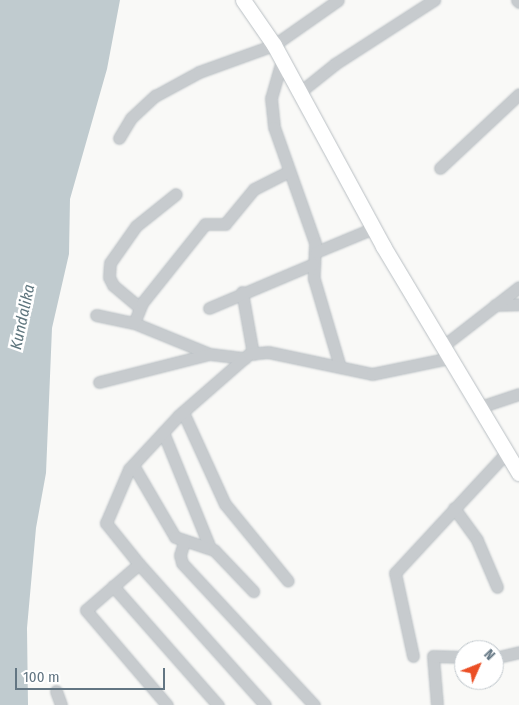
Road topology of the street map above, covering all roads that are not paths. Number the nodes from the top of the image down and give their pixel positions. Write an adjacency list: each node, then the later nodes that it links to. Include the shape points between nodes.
1 (243, 0): 4 (street)
2 (338, 0): 4 (street)
3 (434, 0): 6 (street, via 335,64)
4 (274, 45): 5 (street); 8 (street, via 199,72 154,96 131,118)
5 (282, 60): 6 (street); 10 (street, via 271,98 274,127)
6 (300, 92): 12 (street)
7 (519, 94): 9 (street)
8 (119, 138)
9 (440, 168)
10 (288, 171): 13 (street); 19 (street, via 254,189 224,224 205,224)
11 (176, 194): 19 (street, via 136,226 110,263 113,285)
12 (374, 228): 13 (street); 23 (street)
13 (316, 252): 14 (street)
14 (313, 264): 16 (street); 26 (street, via 314,279)
15 (519, 287): 18 (street)
16 (242, 292): 20 (street); 25 (street)
17 (519, 304): 18 (street)
18 (495, 305): 23 (street)
19 (139, 307): 22 (street)
20 (210, 308)
21 (96, 315): 22 (street)
22 (134, 323): 24 (street)
23 (446, 352): 26 (street, via 372,374); 29 (street)
24 (210, 354): 25 (street); 27 (street)
25 (249, 356): 26 (street, via 268,352); 30 (street)
26 (340, 367)
27 (99, 382)
28 (519, 394): 29 (street)
29 (478, 404): 32 (street)
30 (183, 412): 31 (street); 39 (street, via 225,504)
31 (163, 432): 33 (street); 37 (street)
32 (507, 452): 34 (street); 35 (street)
33 (133, 465): 36 (street, via 173,533); 38 (street, via 106,523)
34 (519, 473)
35 (454, 508): 41 (street, via 477,540); 44 (street, via 395,573)
36 (184, 542): 37 (street); 52 (street, via 180,556 182,563)
37 (210, 548): 42 (street)
38 (138, 564): 40 (street); 51 (street)
39 (288, 581)
40 (113, 586): 49 (street, via 86,610); 50 (street)
41 (497, 587)
42 (253, 591)
43 (519, 652): 45 (street)
44 (413, 656)
45 (504, 656)
46 (454, 657): 53 (street, via 433,656)
47 (56, 690): 48 (street)
48 (62, 705)
49 (167, 705)
50 (218, 705)
51 (265, 705)
52 (314, 705)
53 (437, 705)

